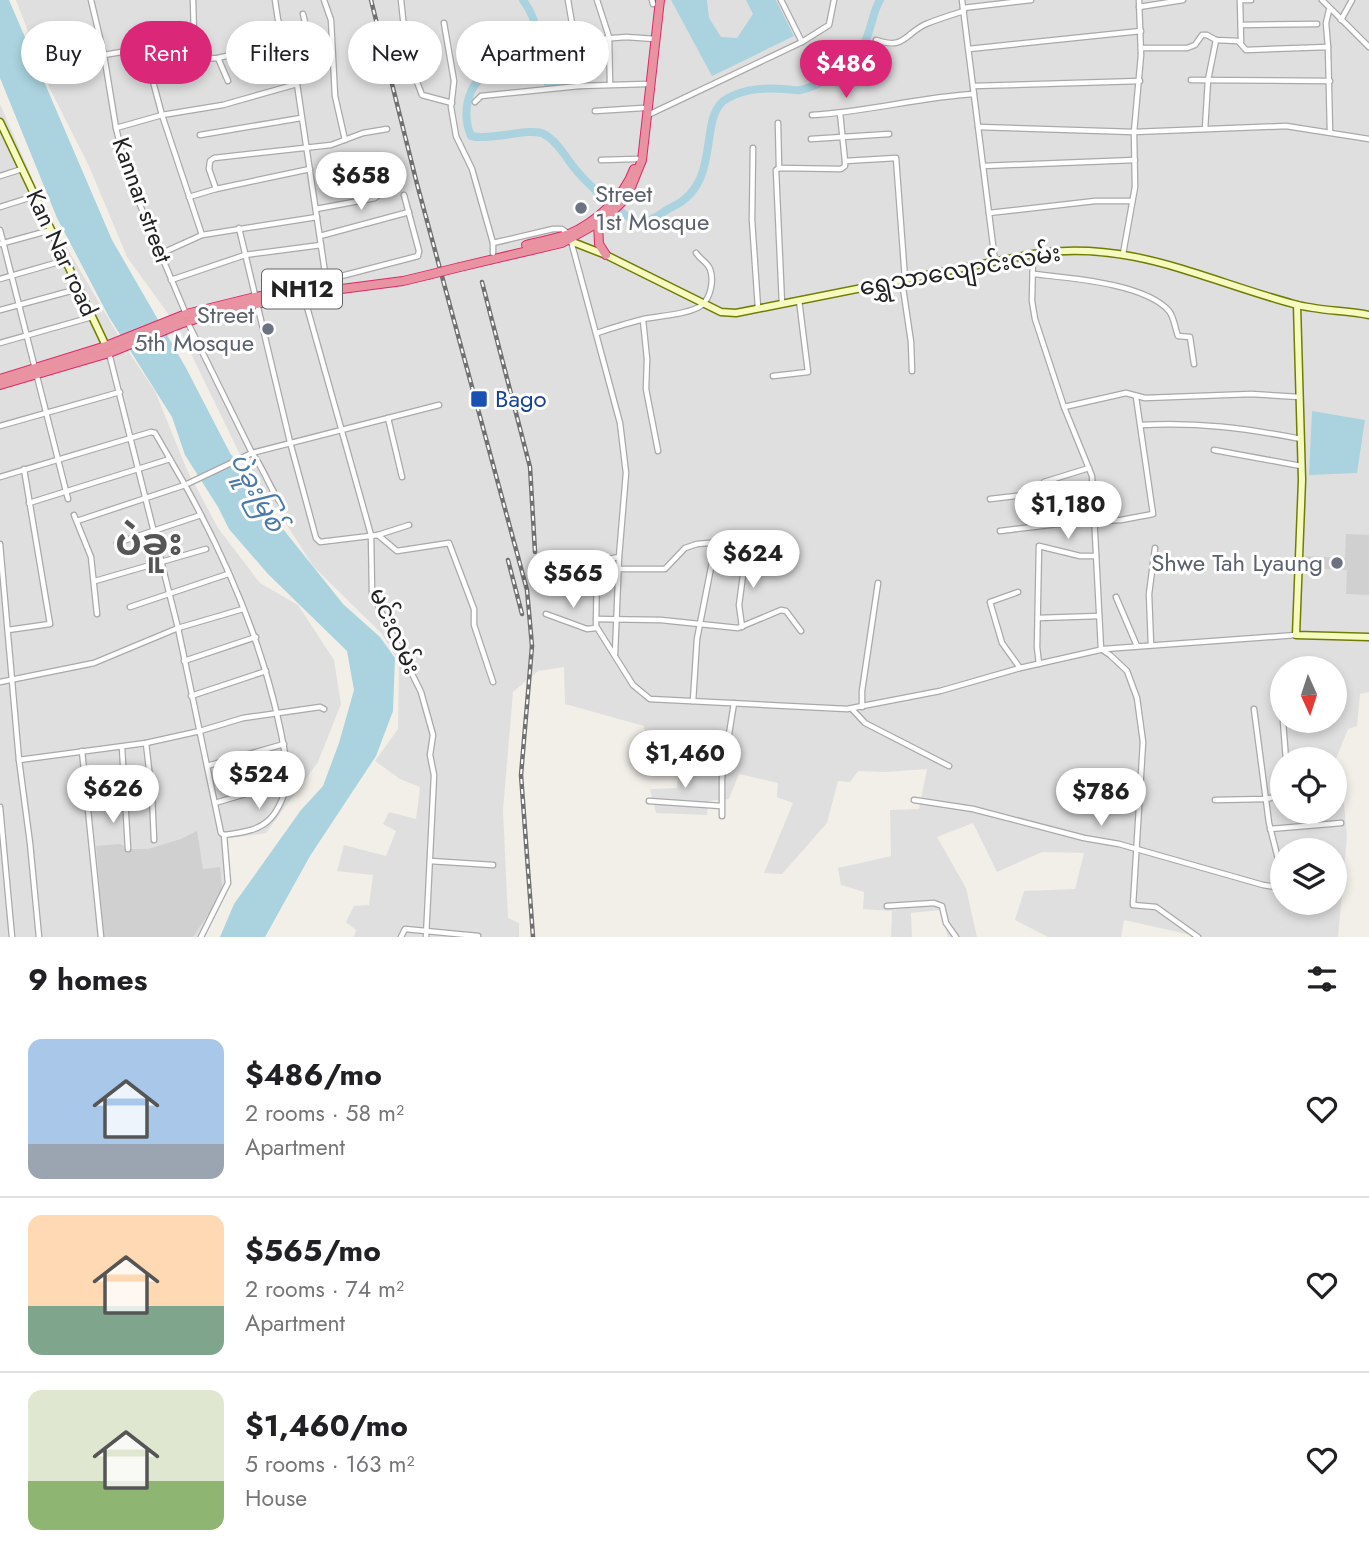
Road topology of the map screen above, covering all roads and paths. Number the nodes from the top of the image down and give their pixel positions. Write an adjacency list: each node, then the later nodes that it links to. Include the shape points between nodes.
1 (91, 0): 24 (street, Kannar street)
2 (193, 0): 25 (street)
3 (275, 0): 26 (street)
4 (324, 0): 82 (street, via 331,20 335,96)
5 (401, 0): 62 (street, via 407,56 422,95)
6 (568, 0): 28 (street)
7 (597, 0): 29 (street)
8 (781, 0): 38 (street)
9 (834, 0): 38 (street, via 829,26)
10 (962, 0): 21 (street)
11 (1031, 0): 21 (street)
12 (1139, 0): 19 (street)
13 (1183, 0): 19 (street)
14 (1242, 0): 15 (street); 32 (street)
15 (1251, 0)
16 (1322, 0): 20 (street)
17 (1352, 0): 23 (street)
18 (655, 1): 35 (highway, NH12)
19 (1139, 7): 33 (street)
20 (1329, 9): 23 (street); 40 (street)
21 (964, 10): 36 (street, via 922,25 895,44); 43 (street)
22 (303, 14): 27 (street)
23 (1340, 20): 41 (street)
24 (96, 21)
25 (194, 21)
26 (278, 21)
27 (305, 21)
28 (572, 21)
29 (604, 21)
30 (444, 23): 62 (street, via 454,80)
31 (1317, 24): 32 (street)
32 (1241, 26): 39 (street)
33 (1141, 31): 42 (street); 43 (street)
34 (609, 37): 35 (street); 56 (street)
35 (653, 39): 57 (highway, NH12); 64 (highway, NH12)
36 (876, 40)
37 (1216, 40): 39 (street); 42 (street, via 1202,35 1187,48); 50 (street)
38 (802, 42): 64 (street)
39 (1241, 43): 40 (street, via 1247,50)
40 (1328, 47): 52 (street)
41 (1369, 47)
42 (1141, 48): 51 (street)
43 (969, 49): 59 (street)
44 (226, 56): 46 (street)
45 (212, 58): 46 (street)
46 (218, 58): 48 (street)
47 (106, 67): 72 (street, Kannar street)
48 (226, 76)
49 (1191, 80): 50 (street)
50 (1208, 80): 52 (street); 74 (street)
51 (1140, 81): 59 (street); 75 (street)
52 (1330, 81): 76 (street)
53 (154, 84): 66 (street)
54 (291, 84): 66 (street, via 223,105)
55 (297, 84): 68 (street)
56 (610, 84): 57 (street); 58 (street)
57 (646, 84): 64 (highway, NH12)
58 (579, 86): 61 (street, via 481,96)
59 (973, 86): 60 (street)
60 (974, 94): 65 (street); 71 (street)
61 (475, 102)
62 (452, 103): 116 (street, via 456,136 472,169)
63 (595, 111): 64 (street)
64 (645, 112): 87 (highway, NH12); 99 (highway, NH12, via 642,160)
65 (840, 113): 67 (street); 79 (street)
66 (162, 115): 72 (street); 101 (street)
67 (812, 115)
68 (301, 118): 78 (street); 85 (street)
69 (0, 122): 83 (street, Kan Nar road)
70 (778, 122): 94 (street)
71 (978, 127): 75 (street); 91 (street)
72 (116, 128): 121 (street, Kannar street, via 127,174)
73 (387, 129): 82 (street)
74 (1205, 129): 75 (street); 76 (street, via 1286,125)
75 (1134, 132): 89 (street)
76 (1330, 132): 81 (street)
77 (889, 134): 79 (street)
78 (200, 135)
79 (843, 137): 80 (street); 90 (street)
80 (811, 139)
81 (1369, 139)
82 (345, 140): 85 (street)
83 (9, 142): 84 (street); 92 (street, Kan Nar road)
84 (0, 144)
85 (306, 148): 93 (street); 97 (street, via 214,158 209,169)
86 (753, 148): 144 (street)
87 (637, 159): 88 (street); 99 (highway, NH12)
88 (601, 160)
89 (1135, 160): 91 (street); 102 (street)
90 (845, 161): 94 (street, via 841,169); 134 (street, via 896,158)
91 (983, 166): 107 (street)
92 (22, 169): 96 (street); 100 (street, Kan Nar road)
93 (310, 169): 97 (street); 105 (street)
94 (779, 169): 141 (street, via 776,204)
95 (374, 175): 105 (street, via 376,198)
96 (0, 176)
97 (216, 189): 101 (street)
98 (404, 195): 106 (street)
99 (624, 195): 104 (highway, NH12)
100 (35, 196): 103 (street); 112 (street, Kan Nar road)
101 (189, 197): 113 (street)
102 (1132, 201): 107 (street); 123 (street)
103 (0, 207)
104 (614, 207): 109 (highway, NH12); 115 (highway, NH12)
105 (316, 209): 108 (street)
106 (409, 212): 114 (street); 135 (street, via 418,256)
107 (989, 213): 127 (street)
108 (317, 217): 110 (street); 114 (street)
109 (598, 223): 115 (highway, NH12); 125 (highway, via 599,244)
110 (239, 228): 113 (street); 124 (street)
111 (0, 230): 117 (street)
112 (51, 230): 117 (street); 126 (street, Kan Nar road)
113 (202, 235): 121 (street)
114 (320, 236): 118 (street)
115 (568, 238): 116 (street, via 562,229 553,229); 119 (highway, NH12); 125 (street, ရွှေသာလျောင်းလမ်း); 128 (highway, NH12); 150 (street)
116 (493, 243): 119 (street)
117 (2, 244): 131 (street)
118 (321, 245): 124 (street); 135 (street)
119 (493, 253): 128 (highway, NH12)
120 (696, 253): 140 (street, via 710,270 711,287)
121 (160, 254): 133 (street, Kannar street)
122 (1033, 254): 123 (street, ရွှေသာလျောင်းလမ်း, via 1073,250); 127 (street, ရွှေသာလျောင်းလမ်း); 130 (street)
123 (1123, 254): 143 (street, ရွှေသာလျောင်းလမ်း, via 1160,261)
124 (245, 255): 133 (street); 138 (street)
125 (606, 255): 140 (street, ရွှေသာလျောင်းလမ်း)
126 (66, 260): 131 (street); 136 (street, Kan Nar road)
127 (995, 262): 134 (street, ရွှေသာလျောင်းလမ်း)
128 (459, 264): 129 (highway, NH12, bridge)
129 (428, 273): 135 (highway, NH12); 137 (highway, NH12, via 403,281)
130 (1034, 274): 154 (street, via 1121,286 1161,304 1170,312 1178,336 1190,337); 164 (street, via 1035,319)
131 (11, 276): 132 (street); 142 (street)
132 (0, 279)
133 (171, 280): 148 (street, Kannar street)
134 (903, 281): 139 (street, ရွှေသာလျောင်းလမ်း); 155 (street)
135 (327, 283): 137 (highway, NH12)
136 (79, 288): 142 (street); 147 (street, Kan Nar road)
137 (303, 292): 138 (highway, NH12); 169 (street, မင်းလမ်း)
138 (255, 300): 148 (highway, NH12); 172 (street)
139 (799, 300): 141 (street, ရွှေသာလျောင်းလမ်း); 157 (street, via 808,372)
140 (705, 303): 144 (street, ရွှေသာလျောင်းလမ်း, via 721,312); 149 (street)
141 (782, 304): 144 (street, ရွှေသာလျောင်းလမ်း)
142 (18, 305): 145 (street); 151 (street)
143 (1297, 305): 146 (street, ရွှေသာလျောင်းလမ်း); 162 (street)
144 (758, 309)
145 (0, 310)
146 (1369, 315)
147 (93, 317): 151 (street); 153 (street, Kan Nar road)
148 (183, 319): 153 (highway, NH12); 175 (street, Kannar street)
149 (643, 320): 150 (street); 174 (street, via 646,389)
150 (597, 333): 208 (street, via 620,423 626,473)
151 (26, 335): 152 (street); 156 (street)
152 (0, 343)
153 (110, 348): 156 (highway, NH12); 160 (street)
154 (1194, 364)
155 (912, 371)
156 (35, 372): 158 (highway, NH12); 159 (highway, NH12); 165 (street)
157 (773, 376)
158 (0, 379)
159 (0, 385)
160 (120, 392): 165 (street); 170 (street)
161 (1136, 397): 162 (street); 164 (street, via 1126,393); 167 (street)
162 (1300, 397): 171 (street)
163 (439, 405): 166 (street)
164 (1064, 407): 180 (street)
165 (46, 413): 168 (street); 176 (street)
166 (388, 418): 169 (street); 183 (street)
167 (1141, 425): 171 (street, via 1223,425); 194 (street, via 1153,514)
168 (0, 426)
169 (340, 430): 172 (street); 199 (street, မင်းလမ်း)
170 (131, 438): 176 (street); 177 (street, via 154,432); 179 (street)
171 (1301, 439): 178 (street)
172 (290, 442): 175 (street); 199 (street, via 318,540)
173 (1214, 450): 178 (street)
174 (658, 451)
175 (252, 453): 184 (street); 190 (street, Kannar street)
176 (57, 459): 181 (street); 185 (street)
177 (170, 459): 179 (street); 184 (street)
178 (1301, 466): 231 (street)
179 (138, 467): 185 (street); 188 (street)
180 (1089, 468): 187 (street, via 1044,482 1041,493); 194 (street)
181 (23, 470): 182 (street); 189 (street)
182 (0, 477)
183 (402, 477)
184 (185, 485): 188 (street); 192 (street)
185 (66, 491): 186 (street); 189 (street)
186 (68, 499)
187 (990, 499)
188 (145, 500): 193 (street); 197 (street)
189 (29, 503): 229 (street, via 50,624)
190 (284, 507)
191 (74, 515): 193 (street)
192 (201, 515): 197 (street); 211 (street)
193 (77, 521): 212 (street, via 92,557)
194 (1094, 521): 196 (street); 207 (street)
195 (409, 525): 198 (street)
196 (1000, 531)
197 (153, 532): 201 (street); 209 (street)
198 (378, 534): 199 (street); 244 (street, via 397,551 446,542 451,545)
199 (371, 535): 281 (street, မင်းလမ်း, via 372,593 421,692 433,735)
200 (716, 542): 205 (street, via 731,541); 210 (street, via 685,548 665,569); 225 (street)
201 (117, 543)
202 (0, 544): 229 (street)
203 (206, 548): 209 (street)
204 (1155, 548): 234 (street, via 1149,594)
205 (746, 553): 206 (street); 226 (street, via 739,605)
206 (758, 555)
207 (1096, 555): 221 (street); 222 (street, via 1039,547)
208 (620, 557): 210 (street); 223 (street, via 597,561)
209 (160, 563): 212 (street); 215 (street)
210 (619, 569): 224 (street)
211 (228, 574): 215 (street); 218 (street)
212 (94, 582): 219 (street)
213 (878, 583): 248 (street)
214 (1018, 592): 240 (street, via 990,602 1002,643)
215 (169, 594): 217 (street); 227 (street)
216 (1116, 597): 235 (street)
217 (130, 607)
218 (243, 609): 227 (street); 232 (street)
219 (97, 614)
220 (546, 614): 228 (street, via 587,629)
221 (1099, 616): 222 (street); 236 (street)
222 (1038, 618): 239 (street)
223 (596, 619): 224 (street); 228 (street)
224 (616, 619): 225 (street); 237 (street)
225 (699, 625): 226 (street); 246 (street)
226 (742, 627): 230 (street, via 781,610)
227 (177, 628): 238 (street); 242 (street, via 94,663)
228 (597, 628): 237 (street)
229 (8, 630): 242 (street)
230 (801, 631)
231 (1296, 635): 233 (street); 234 (street)
232 (256, 637): 238 (street); 241 (street)
233 (1369, 637)
234 (1151, 645): 235 (street)
235 (1137, 646): 236 (street)
236 (1101, 649): 239 (street); 280 (street, via 1127,671 1137,698 1143,742)
237 (615, 655): 246 (street, via 633,685 650,699)
238 (184, 661): 245 (street)
239 (1039, 664): 240 (street)
240 (1020, 668): 248 (street)
241 (266, 671): 245 (street); 252 (street)
242 (12, 680): 243 (street); 258 (street)
243 (0, 682)
244 (493, 682)
245 (191, 696): 253 (street)
246 (693, 701): 247 (street)
247 (734, 703): 249 (street); 271 (street, via 724,754)
248 (862, 707): 249 (street)
249 (851, 708): 260 (street, via 865,723)
250 (324, 709): 252 (street)
251 (1254, 709): 265 (street)
252 (278, 712): 253 (street); 255 (street)
253 (200, 731): 254 (street); 259 (street)
254 (146, 743): 256 (street); 262 (street)
255 (285, 744): 259 (street); 261 (street)
256 (122, 747): 257 (street); 264 (street)
257 (82, 751): 258 (street); 269 (street)
258 (19, 760): 288 (street)
259 (207, 766): 270 (street)
260 (949, 766)
261 (289, 780): 270 (street); 276 (street, via 280,806 264,825 251,832)
262 (152, 795): 264 (street); 278 (street)
263 (1270, 798): 265 (street)
264 (124, 799): 269 (street); 279 (street)
265 (1266, 799): 267 (street); 275 (street)
266 (914, 800): 280 (street, via 973,809)
267 (1215, 800)
268 (649, 801): 271 (street)
269 (87, 802): 289 (street)
270 (215, 803): 276 (street)
271 (721, 806): 273 (street)
272 (0, 807): 287 (street)
273 (722, 816)
274 (1331, 824): 275 (street)
275 (1270, 830): 277 (street)
276 (224, 835): 290 (street, via 228,883)
277 (1272, 838)
278 (154, 840)
279 (128, 849)
280 (1138, 850): 283 (street); 293 (street, via 1133,905 1157,908)
281 (430, 861): 282 (street); 285 (street, မင်းလမ်း)
282 (493, 865)
283 (1270, 886)
284 (887, 906): 292 (street, via 942,906)
285 (426, 934): 286 (street); 291 (street, via 405,929)
286 (478, 936)
287 (12, 937)
288 (38, 937)
289 (101, 937)
290 (201, 937)
291 (401, 937)
292 (956, 937)
293 (1198, 937)

